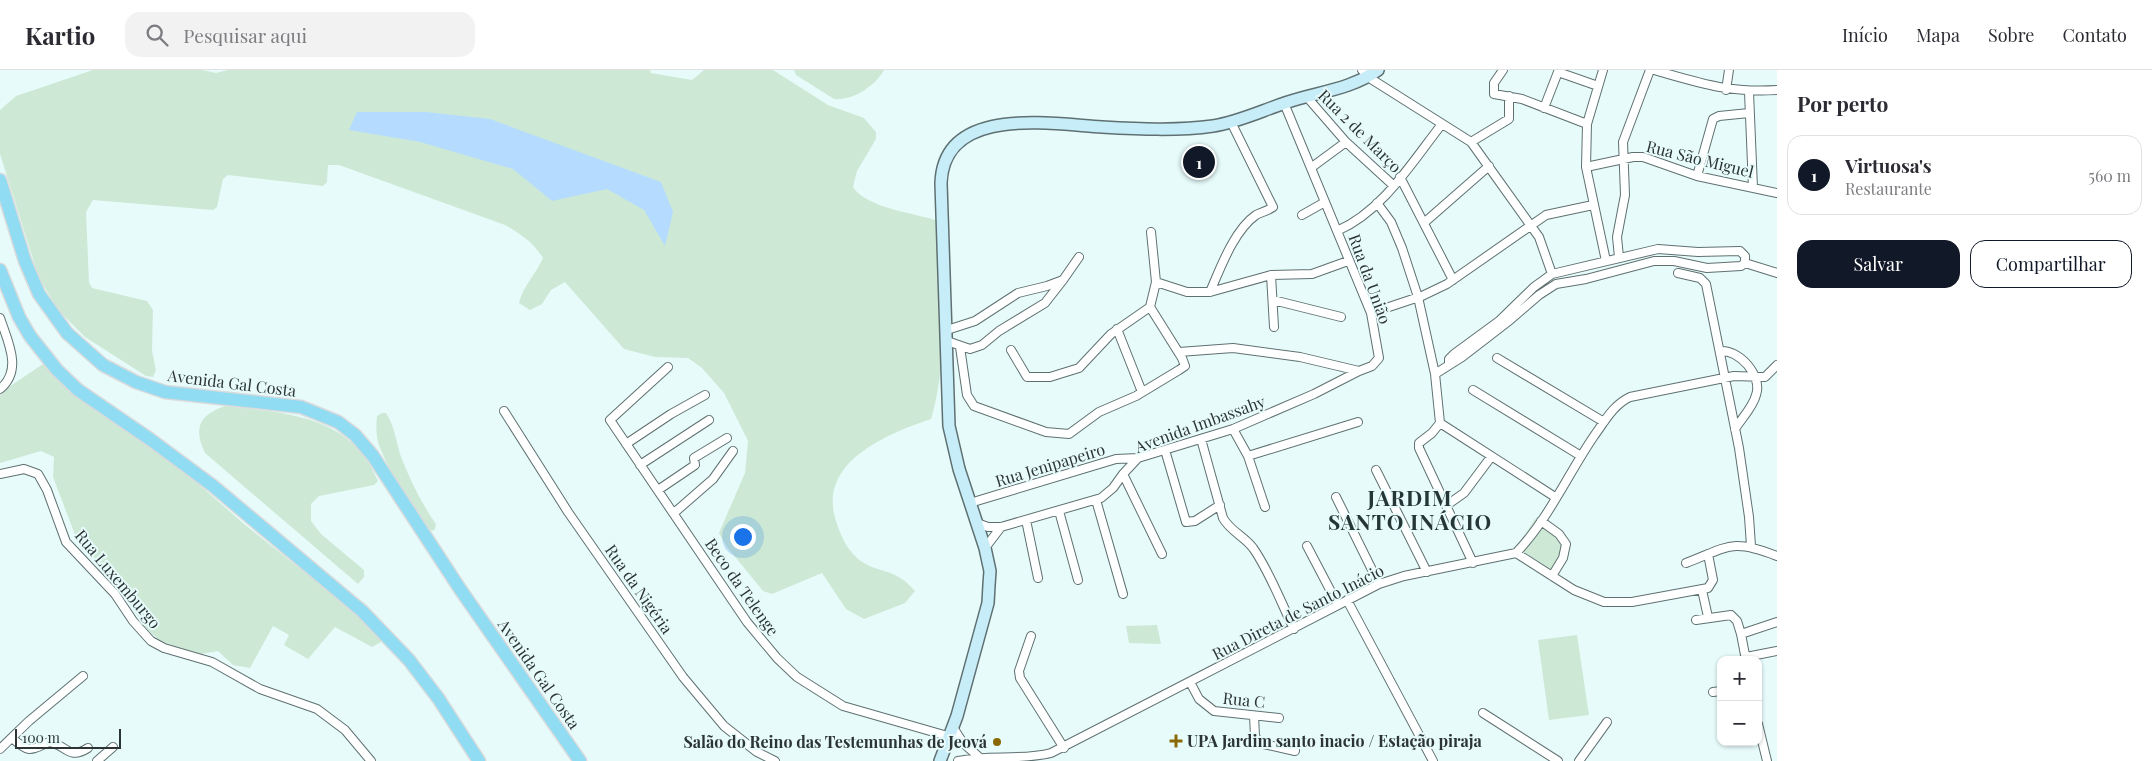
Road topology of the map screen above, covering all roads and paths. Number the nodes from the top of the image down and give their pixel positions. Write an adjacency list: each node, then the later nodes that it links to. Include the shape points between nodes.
1 (1503, 70): 11 (street, via 1493,92)
2 (1603, 70): 6 (street)
3 (1652, 70): 7 (street); 20 (street, via 1625,133)
4 (1729, 70): 7 (street)
5 (1369, 72): 10 (main road, via 1347,87); 16 (street)
6 (1598, 86): 13 (street, via 1558,72); 17 (street)
7 (1726, 90): 9 (street)
8 (1777, 90): 9 (street)
9 (1749, 92): 14 (street)
10 (1306, 96): 12 (main road); 18 (street, Rua 2 de Março)
11 (1509, 96): 13 (street); 19 (street, via 1509,119)
12 (1284, 103): 15 (main road); 22 (street, Rua da União)
13 (1544, 108): 17 (street)
14 (1749, 113): 24 (street, via 1713,119); 28 (street)
15 (1230, 122): 51 (street, via 1273,207 1250,221 1222,262); 60 (main road, via 1198,127 1127,128 1039,121 984,130 957,142 948,153 941,173)
16 (1442, 124): 19 (street); 25 (street)
17 (1587, 124): 23 (street)
18 (1346, 142): 22 (street); 27 (street, Rua 2 de Março)
19 (1471, 142): 21 (street)
20 (1622, 160): 23 (street, Rua São Miguel); 24 (street, Rua São Miguel, via 1643,157); 38 (street, via 1625,195 1616,237)
21 (1488, 166): 34 (street); 35 (street)
22 (1312, 167): 30 (street, Rua da União)
23 (1586, 168): 32 (street)
24 (1697, 176): 28 (street, Rua São Miguel)
25 (1400, 177): 27 (street); 34 (street, Rua 2 de Março)
26 (0, 180): 156 (main road, Avenida Gal Costa, via 25,261 39,294 67,333 103,365 165,392 301,408 338,422 363,443)
27 (1394, 186): 31 (street)
28 (1753, 188): 29 (street, Rua São Miguel)
29 (1777, 192)
30 (1325, 202): 33 (street); 36 (street, Rua da União)
31 (1377, 203): 36 (street, via 1360,219); 52 (street, via 1391,222)
32 (1593, 205): 35 (street, via 1554,212); 41 (street)
33 (1302, 215)
34 (1425, 222): 49 (street, Rua 2 de Março)
35 (1530, 224): 46 (street, via 1539,237); 49 (street)
36 (1337, 231): 40 (street, Rua da União)
37 (1151, 232): 50 (street)
38 (1619, 257): 41 (street); 42 (street, via 1665,249 1740,251 1744,254)
39 (1079, 258): 48 (street)
40 (1348, 261): 47 (street, via 1312,274); 55 (street, Rua da União)
41 (1606, 261): 46 (street)
42 (1745, 263): 44 (street); 66 (street, via 1707,268 1674,261 1654,261 1556,284)
43 (0, 270): 155 (main road, via 19,317 57,370 84,394 212,486 362,611 409,660)
44 (1775, 272)
45 (1678, 273): 63 (street, via 1705,282)
46 (1552, 274): 66 (street, via 1499,321 1451,356)
47 (1271, 275): 51 (street); 53 (street)
48 (1063, 280): 60 (street, via 1018,293); 61 (street, via 1052,297 1040,307 982,345 970,349)
49 (1453, 280): 52 (street)
50 (1156, 282): 51 (street, via 1187,292); 54 (street)
51 (1210, 292)
52 (1418, 297): 55 (street); 70 (street)
53 (1273, 300): 56 (street); 58 (street)
54 (1150, 307): 59 (street); 64 (street)
55 (1371, 313): 69 (street, Rua da União, via 1379,358 1372,366)
56 (1342, 317)
57 (0, 318): 73 (street, via 13,361 10,378)
58 (1274, 327)
59 (1117, 329): 62 (street, via 1098,345 1083,365 1058,376 1028,377); 75 (street)
60 (947, 336): 61 (street); 101 (main road, via 949,426)
61 (960, 347): 75 (street, via 967,395 974,406 1046,432 1063,435 1075,432 1099,412)
62 (1011, 350)
63 (1720, 350): 71 (street); 72 (street, via 1737,354)
64 (1179, 352): 69 (street, via 1242,349 1300,357); 75 (street, via 1185,366)
65 (1497, 358): 81 (street)
66 (1449, 365): 70 (street)
67 (1777, 365): 72 (street, via 1765,376)
68 (668, 367): 86 (street, Beco da Telenge, via 610,420)
69 (1359, 371): 83 (street, Avenida Imbassahy)
70 (1435, 374): 80 (street)
71 (1725, 377): 72 (street); 81 (street, via 1630,397 1618,404); 82 (street)
72 (1754, 377): 82 (street, via 1757,393)
73 (0, 389)
74 (1473, 390): 90 (street)
75 (1142, 392)
76 (705, 395): 86 (street)
77 (504, 411): 157 (street, Rua da Nigéria, via 568,512 683,677 724,726 757,752)
78 (710, 420): 93 (street)
79 (1358, 422): 89 (street)
80 (1440, 422): 91 (street); 103 (street, via 1419,443)
81 (1604, 422): 90 (street)
82 (1735, 429): 112 (street, via 1750,517)
83 (1233, 430): 85 (street, Avenida Imbassahy); 89 (street)
84 (727, 438): 97 (street, via 694,458 695,465)
85 (1201, 439): 87 (street, Avenida Imbassahy); 102 (street)
86 (626, 444): 93 (street, Beco da Telenge)
87 (1165, 450): 92 (street, Avenida Imbassahy); 102 (street, via 1185,519 1191,523)
88 (733, 451): 106 (street, via 713,479)
89 (1248, 456): 104 (street)
90 (1581, 456): 99 (street)
91 (1491, 457): 99 (street); 103 (street, via 1464,493)
92 (1138, 458): 96 (street, Avenida Imbassahy); 101 (street, Rua Jenipapeiro, via 1116,459)
93 (640, 465): 97 (street, Beco da Telenge)
94 (1376, 470): 120 (street)
95 (0, 474): 154 (street, Rua Luxemburgo, via 24,469 38,474 66,542 115,594 151,640 164,648 212,662 260,689 317,709 345,730)
96 (1123, 474): 100 (street, Avenida Imbassahy, via 1108,494); 115 (street)
97 (658, 490): 106 (street, Beco da Telenge)
98 (1336, 497): 124 (street)
99 (1555, 497): 108 (street)
100 (1096, 500): 105 (street, Avenida Imbassahy); 126 (street)
101 (970, 503): 109 (main road)
102 (1220, 505): 132 (street, via 1226,524 1247,541 1257,555)
103 (1447, 505): 118 (street)
104 (1265, 507)
105 (1059, 511): 107 (street, Avenida Imbassahy); 123 (street)
106 (674, 514): 144 (street, Beco da Telenge, via 747,622 797,677 843,706)
107 (1026, 520): 110 (street, Avenida Imbassahy); 122 (street)
108 (1540, 521): 114 (street); 121 (street, via 1559,534 1566,544 1563,558)
109 (977, 524): 110 (street, Avenida Imbassahy); 113 (main road)
110 (1001, 527): 113 (street)
111 (1307, 546): 128 (street)
112 (1751, 546): 116 (street, via 1718,548); 117 (street)
113 (985, 548): 144 (main road, via 990,571 988,603)
114 (1516, 553): 118 (street, Rua Direta de Santo Inácio); 121 (street)
115 (1162, 554)
116 (1708, 554): 119 (street); 125 (street, via 1713,580 1711,586)
117 (1777, 556)
118 (1473, 562): 120 (street, Rua Direta de Santo Inácio)
119 (1686, 563)
120 (1426, 572): 124 (street, Rua Direta de Santo Inácio)
121 (1552, 576): 125 (street, via 1583,595 1617,603)
122 (1038, 578)
123 (1078, 580)
124 (1379, 584): 127 (street, Rua Direta de Santo Inácio)
125 (1702, 590): 129 (street)
126 (1123, 594)
127 (1347, 600): 128 (street, Rua Direta de Santo Inácio); 160 (street)
128 (1338, 605): 132 (street, Rua Direta de Santo Inácio)
129 (1708, 617): 130 (street); 133 (street, via 1731,615)
130 (1696, 620)
131 (1777, 622): 133 (street)
132 (1294, 628): 139 (street, Rua Direta de Santo Inácio)
133 (1742, 634): 136 (street)
134 (1032, 636): 149 (street, via 1019,671 1020,678)
135 (1777, 651): 137 (street)
136 (1746, 656)
137 (1755, 656)
138 (83, 676): 145 (street)
139 (1190, 682): 141 (street, Rua C, via 1199,699 1214,711); 149 (street, Rua Direta de Santo Inácio)
140 (1483, 713): 161 (street)
141 (1254, 716): 142 (street, Rua C); 151 (street, via 1254,736 1259,743)
142 (1279, 718)
143 (1607, 722): 162 (street)
144 (952, 733): 152 (street); 158 (main road)
145 (12, 738): 148 (street, via 28,750 49,742 71,753); 150 (street)
146 (1762, 740): 163 (street)
147 (113, 746): 153 (street)
148 (88, 748)
149 (1064, 748): 152 (street, Rua Direta de Santo Inácio, via 1026,759)
150 (0, 749)
151 (1295, 751)
152 (980, 757): 159 (street, Rua Direta de Santo Inácio)
153 (96, 761)
154 (371, 761)
155 (480, 761)
156 (580, 761)
157 (775, 761)
158 (940, 761)
159 (958, 761)
160 (1433, 761)
161 (1558, 761)
162 (1579, 761)
163 (1767, 761)

